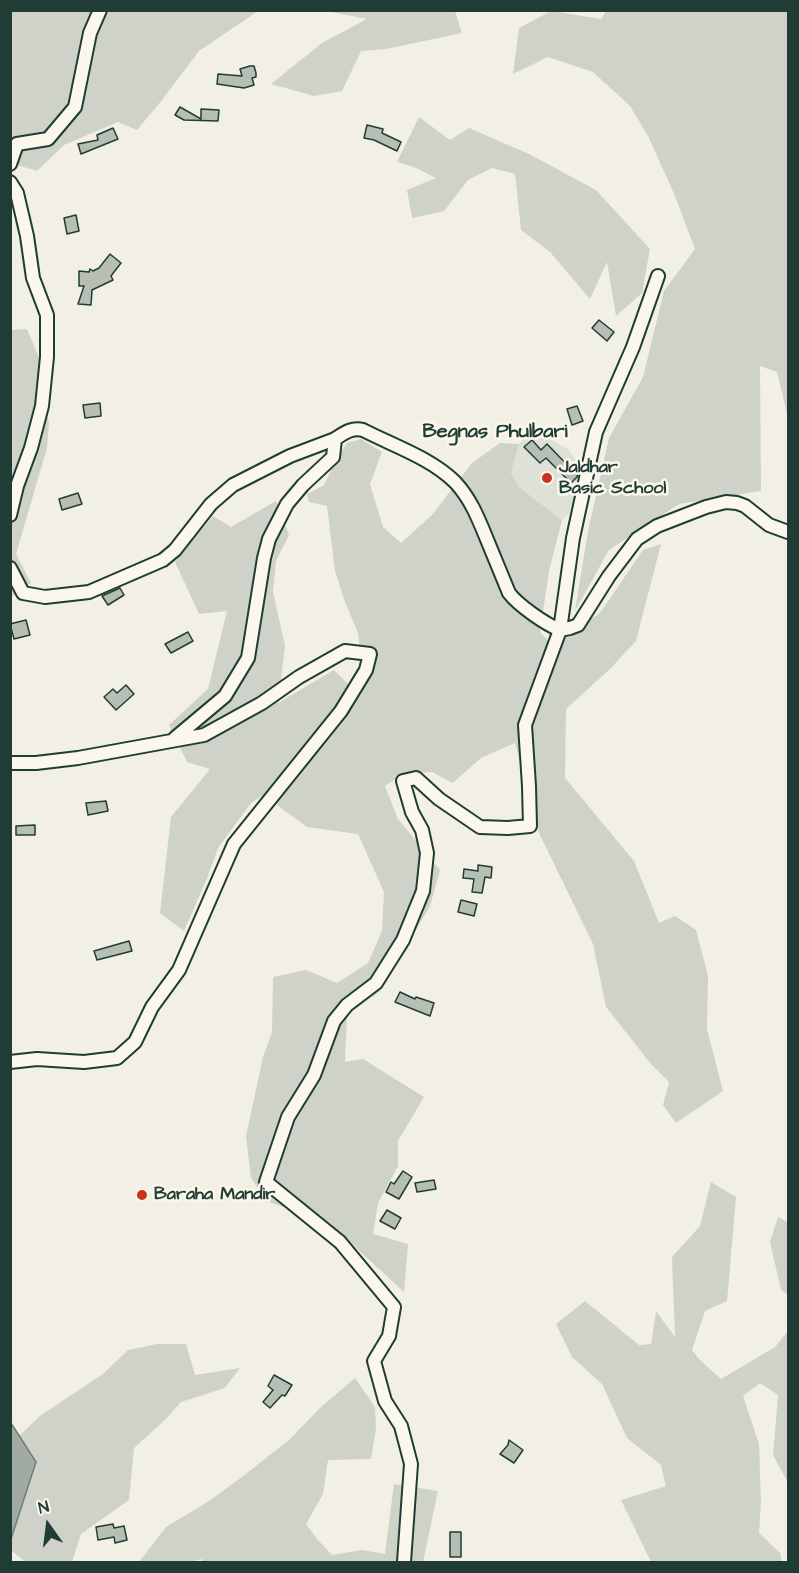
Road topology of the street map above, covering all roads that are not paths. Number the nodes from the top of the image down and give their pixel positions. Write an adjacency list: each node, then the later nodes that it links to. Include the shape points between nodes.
1 (100, 10): 2 (street, via 90,33 75,107 48,139 17,144)
2 (10, 164)
3 (10, 182): 6 (street, via 17,193 33,278 47,315 47,357 42,406)
4 (658, 276): 9 (street, via 596,432 573,538)
5 (335, 439): 8 (street, via 290,456 233,485 211,504 163,561 89,592 45,597 23,593); 9 (street, via 347,431 363,430 454,481 480,520 509,593 523,607); 10 (street, via 333,457 287,504 269,539 249,658 225,696)
6 (10, 515)
7 (789, 531): 9 (street, via 769,525 745,506 726,502 657,526 637,539 578,624)
8 (10, 568)
9 (560, 630): 13 (street, via 525,725 530,826 480,827 416,778 403,781 427,853 423,891 403,940 376,983 347,1005 334,1021 314,1075 288,1117 266,1182 339,1242 394,1307 389,1336 374,1361 385,1401 401,1426 411,1464)
10 (172, 741): 11 (street, via 78,758); 12 (street, via 204,735 345,651 370,654 366,670 340,711 234,844 179,970 152,1007 135,1041 117,1058)
11 (10, 763)
12 (10, 1062)
13 (404, 1563)

